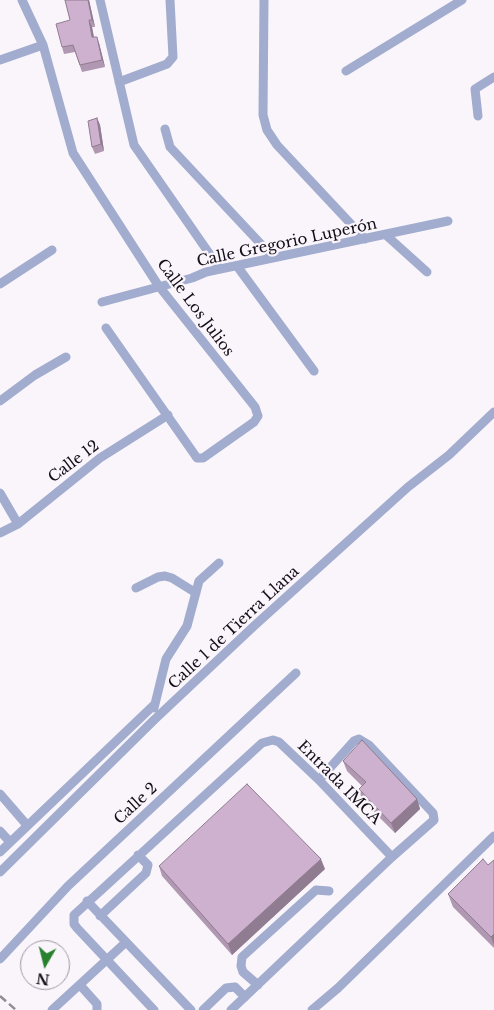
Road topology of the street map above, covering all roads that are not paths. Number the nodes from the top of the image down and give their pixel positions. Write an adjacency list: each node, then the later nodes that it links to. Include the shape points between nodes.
1 (22, 0): 6 (street, Calle Los Julios)
2 (100, 0): 10 (street)
3 (170, 0): 10 (street, via 173,57 167,64)
4 (264, 0): 15 (street, via 263,115 267,130 277,145)
5 (462, 0): 8 (street)
6 (43, 45): 7 (street); 22 (street, Calle Los Julios, via 74,153)
7 (0, 60)
8 (346, 71)
9 (494, 77): 11 (street, via 474,90)
10 (119, 82): 19 (street, via 134,145)
11 (478, 116)
12 (165, 129): 17 (street, via 170,147)
13 (448, 221): 14 (street, Calle Gregorio Luperón)
14 (387, 236): 15 (street, Calle Gregorio Luperón); 20 (street)
15 (365, 239): 17 (street, Calle Gregorio Luperón)
16 (52, 250): 21 (street)
17 (273, 257): 18 (street, Calle Gregorio Luperón)
18 (237, 266): 19 (street, Calle Gregorio Luperón); 26 (street)
19 (220, 269): 22 (street, Calle Gregorio Luperón)
20 (427, 272)
21 (0, 284)
22 (158, 285): 23 (street, Calle Gregorio Luperón); 29 (street, Calle Los Julios, via 255,407 258,416 254,422 198,458)
23 (102, 302)
24 (106, 328): 29 (street, Calle Los Julios)
25 (66, 357): 27 (street)
26 (314, 371)
27 (0, 401)
28 (494, 412): 38 (street, Calle 1 de Tierra Llana, via 254,626)
29 (168, 415): 31 (street, Calle 12, via 100,458)
30 (0, 493): 31 (street)
31 (18, 524): 32 (street, Calle 12)
32 (0, 533)
33 (219, 563): 35 (street, via 199,582)
34 (136, 588): 35 (street, via 164,576)
35 (196, 593): 37 (street, via 187,626 166,659)
36 (296, 673): 53 (street, Calle 2, via 68,886)
37 (155, 704): 38 (street); 41 (street)
38 (151, 723): 48 (street, Calle 1 de Tierra Llana)
39 (319, 780): 46 (street, Entrada IMCA, via 279,742 267,741); 47 (street, Entrada IMCA); 47 (street, via 354,741 359,739 369,745 433,813 434,820)
40 (0, 794): 41 (street)
41 (26, 828): 44 (street)
42 (0, 831): 44 (street)
43 (494, 836): 64 (street)
44 (10, 842): 45 (street)
45 (0, 852)
46 (138, 855): 50 (street, Entrada IMCA); 51 (street, via 148,865 146,873)
47 (392, 857): 56 (street)
48 (0, 872)
49 (329, 891): 56 (street, via 316,890 242,957 243,972)
50 (87, 902): 51 (street); 54 (street, Entrada IMCA, via 74,915 74,924)
51 (100, 916): 52 (street)
52 (125, 943): 54 (street); 61 (street)
53 (0, 958)
54 (107, 960): 55 (street); 60 (street, Entrada IMCA)
55 (80, 985): 58 (street); 59 (street, via 97,1004)
56 (258, 985): 57 (street)
57 (245, 997): 62 (street, via 235,988 226,988); 63 (street)
58 (52, 1010)
59 (97, 1010)
60 (154, 1010)
61 (191, 1010)
62 (203, 1010)
63 (231, 1010)
64 (312, 1010)

